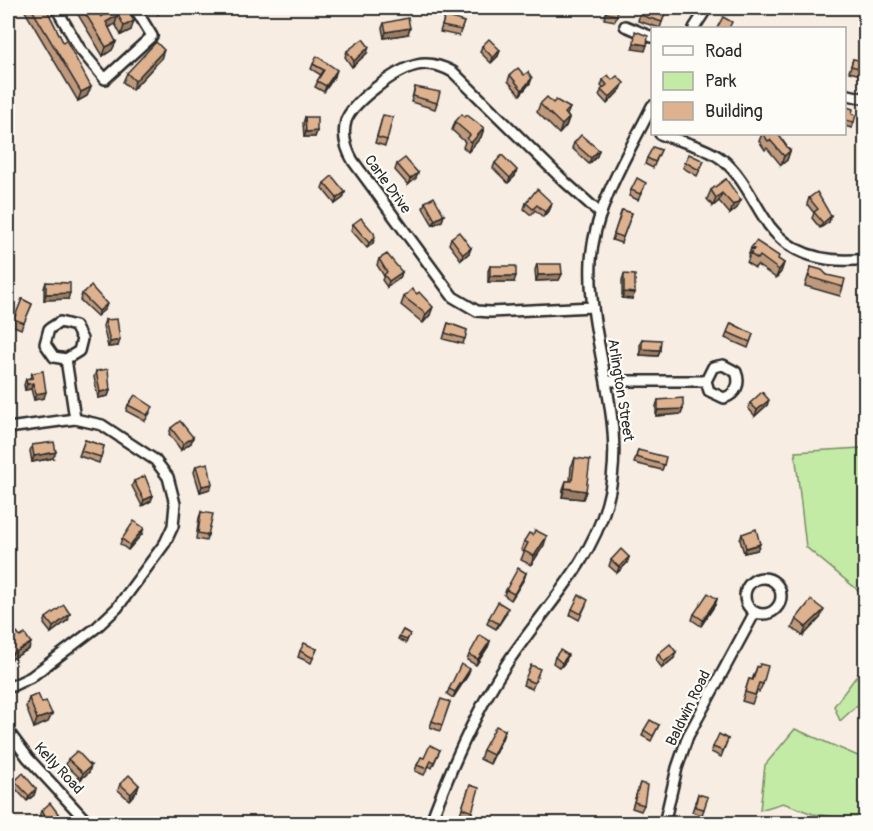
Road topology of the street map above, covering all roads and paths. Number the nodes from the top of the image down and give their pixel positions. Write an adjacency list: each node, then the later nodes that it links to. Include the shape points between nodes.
1 (56, 8): 2 (street, via 80,49 105,80 152,36)
2 (135, 8)
3 (706, 8): 5 (street)
4 (625, 26): 6 (street)
5 (695, 27)
6 (651, 37)
7 (846, 94): 8 (street)
8 (866, 99)
9 (651, 108): 10 (street, Arlington Street)
10 (642, 127): 11 (street); 13 (street, Arlington Street)
11 (651, 131)
12 (663, 135): 14 (street, via 724,161 788,246 819,259)
13 (601, 214): 15 (street, Arlington Street, via 592,248); 15 (street, Carle Drive, via 453,72 442,66 416,65 403,71 359,101 346,123 346,150 352,161 453,297 477,311 490,312)
14 (866, 259)
15 (592, 307): 17 (street, Arlington Street)
16 (66, 359): 16 (street, via 54,357 45,344 49,329 60,322 75,326 82,339 76,354); 19 (street)
17 (607, 381): 18 (street); 25 (street, Arlington Street, via 615,448 612,484 599,527 574,573 492,688 453,766)
18 (706, 381)
19 (75, 419): 20 (street); 22 (street, via 102,425 155,459 172,490 173,526 165,543 104,622 32,677)
20 (8, 428)
21 (755, 612): 21 (street, via 745,599 747,587 755,579 772,579 780,588 778,607 767,614); 26 (street, Baldwin Road, via 688,736 676,768)
22 (8, 688)
23 (8, 731): 24 (street, Kelly Road)
24 (89, 824)
25 (430, 824)
26 (664, 824)

